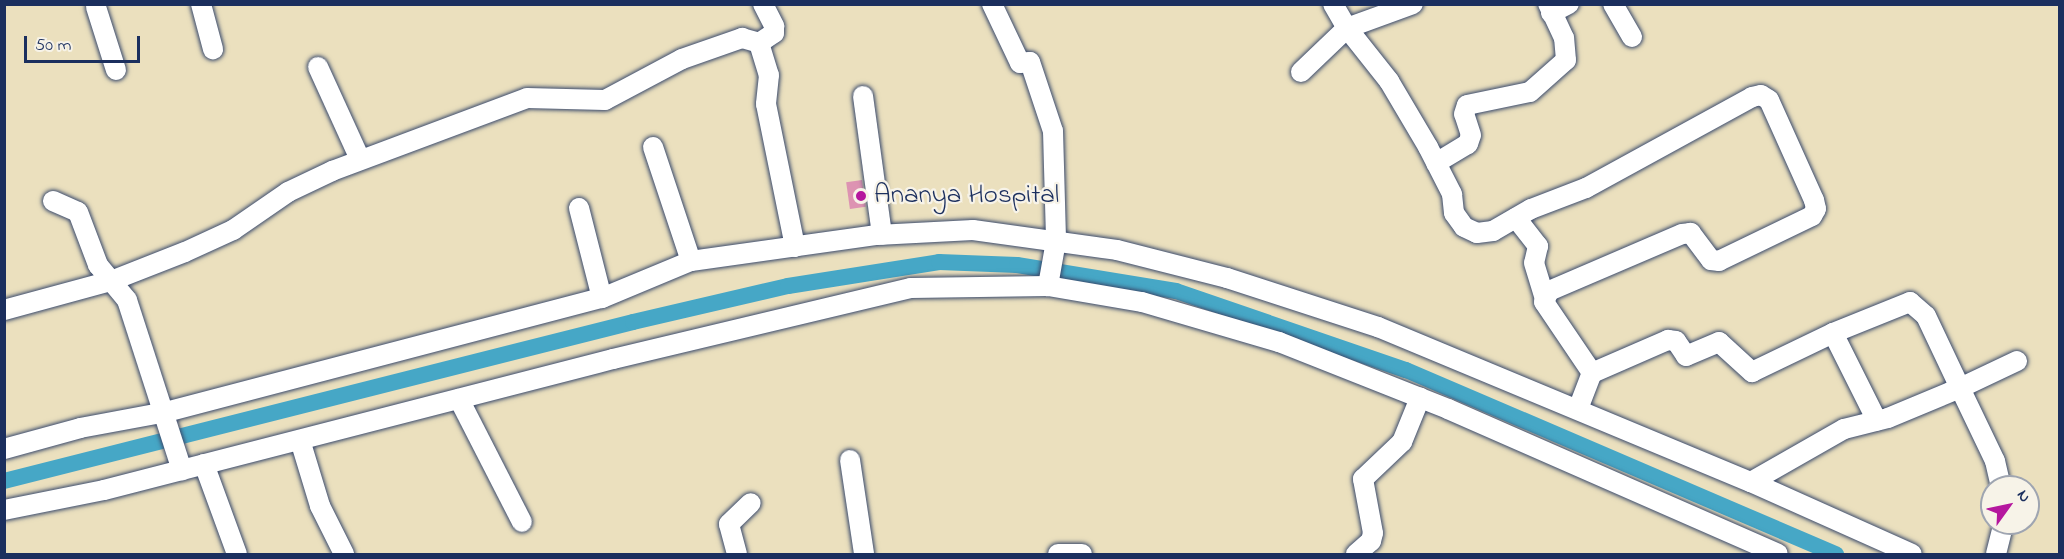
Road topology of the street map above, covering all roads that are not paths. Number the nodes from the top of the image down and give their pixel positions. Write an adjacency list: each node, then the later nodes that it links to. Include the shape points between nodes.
1 (201, 4): 12 (street)
2 (764, 4): 11 (street, via 774,33)
3 (992, 4): 25 (street, via 1020,63 1030,62 1053,131)
4 (1333, 4): 9 (street)
5 (1413, 4): 9 (street)
6 (1613, 4): 10 (street)
7 (100, 5): 14 (street)
8 (1556, 7): 19 (street, via 1566,60 1530,92 1467,105 1464,114 1471,135 1468,144)
9 (1347, 28): 15 (street); 19 (street, via 1389,81)
10 (1632, 37)
11 (759, 43): 18 (street, via 742,38 682,59 605,100 528,98); 24 (street, via 769,75 766,104)
12 (213, 49)
13 (318, 67): 18 (street)
14 (116, 70)
15 (1301, 72)
16 (863, 96): 23 (street)
17 (653, 147): 26 (street)
18 (360, 159): 27 (street, via 288,192 233,230)
19 (1436, 163): 22 (street, via 1452,194 1454,213 1464,227 1477,233 1493,231)
20 (53, 201): 27 (street, via 78,212 98,265)
21 (579, 208): 30 (street)
22 (1516, 218): 29 (street, via 1538,246 1534,263); 29 (street, via 1595,184 1712,117 1761,95 1776,110 1814,201 1816,209 1812,216 1719,261 1711,260 1691,233 1682,234 1599,266)
23 (882, 235): 24 (street); 25 (street, via 973,230)
24 (795, 247): 26 (street)
25 (1055, 247): 28 (street); 38 (street, via 1117,250 1302,301 1378,327)
26 (691, 261): 30 (street)
27 (111, 281): 31 (street); 39 (street, via 127,300)
28 (1049, 283): 36 (street, via 1142,302 1279,342); 37 (street, via 910,288)
29 (1544, 296): 34 (street, via 1544,302)
30 (602, 298): 39 (street)
31 (4, 310)
32 (1833, 333): 34 (street, via 1752,372 1719,342 1686,356 1676,341 1668,340); 35 (street, via 1900,302 1917,304); 40 (street)
33 (2017, 361): 35 (street)
34 (1592, 373): 38 (street)
35 (1960, 388): 40 (street); 46 (street)
36 (1420, 398): 51 (street, via 1402,442 1363,479); 61 (street)
37 (459, 399): 41 (street); 50 (street)
38 (1578, 409): 47 (street)
39 (168, 420): 42 (street, via 80,428); 44 (street)
40 (1877, 421): 47 (street, via 1844,429)
41 (300, 440): 45 (street); 54 (street, via 320,506)
42 (4, 449)
43 (850, 460): 56 (street)
44 (179, 461): 45 (street); 49 (street)
45 (204, 464): 53 (street)
46 (1998, 475)
47 (1751, 482): 62 (street)
48 (751, 503): 55 (street, via 729,524)
49 (4, 510)
50 (522, 522)
51 (1373, 533): 59 (street, via 1371,541); 60 (street)
52 (2001, 535): 63 (street)
53 (237, 555)
54 (344, 555)
55 (737, 555)
56 (864, 555)
57 (1058, 555): 58 (street)
58 (1082, 555)
59 (1356, 555)
60 (1383, 555)
61 (1778, 555)
62 (1912, 555)
63 (1996, 555)

